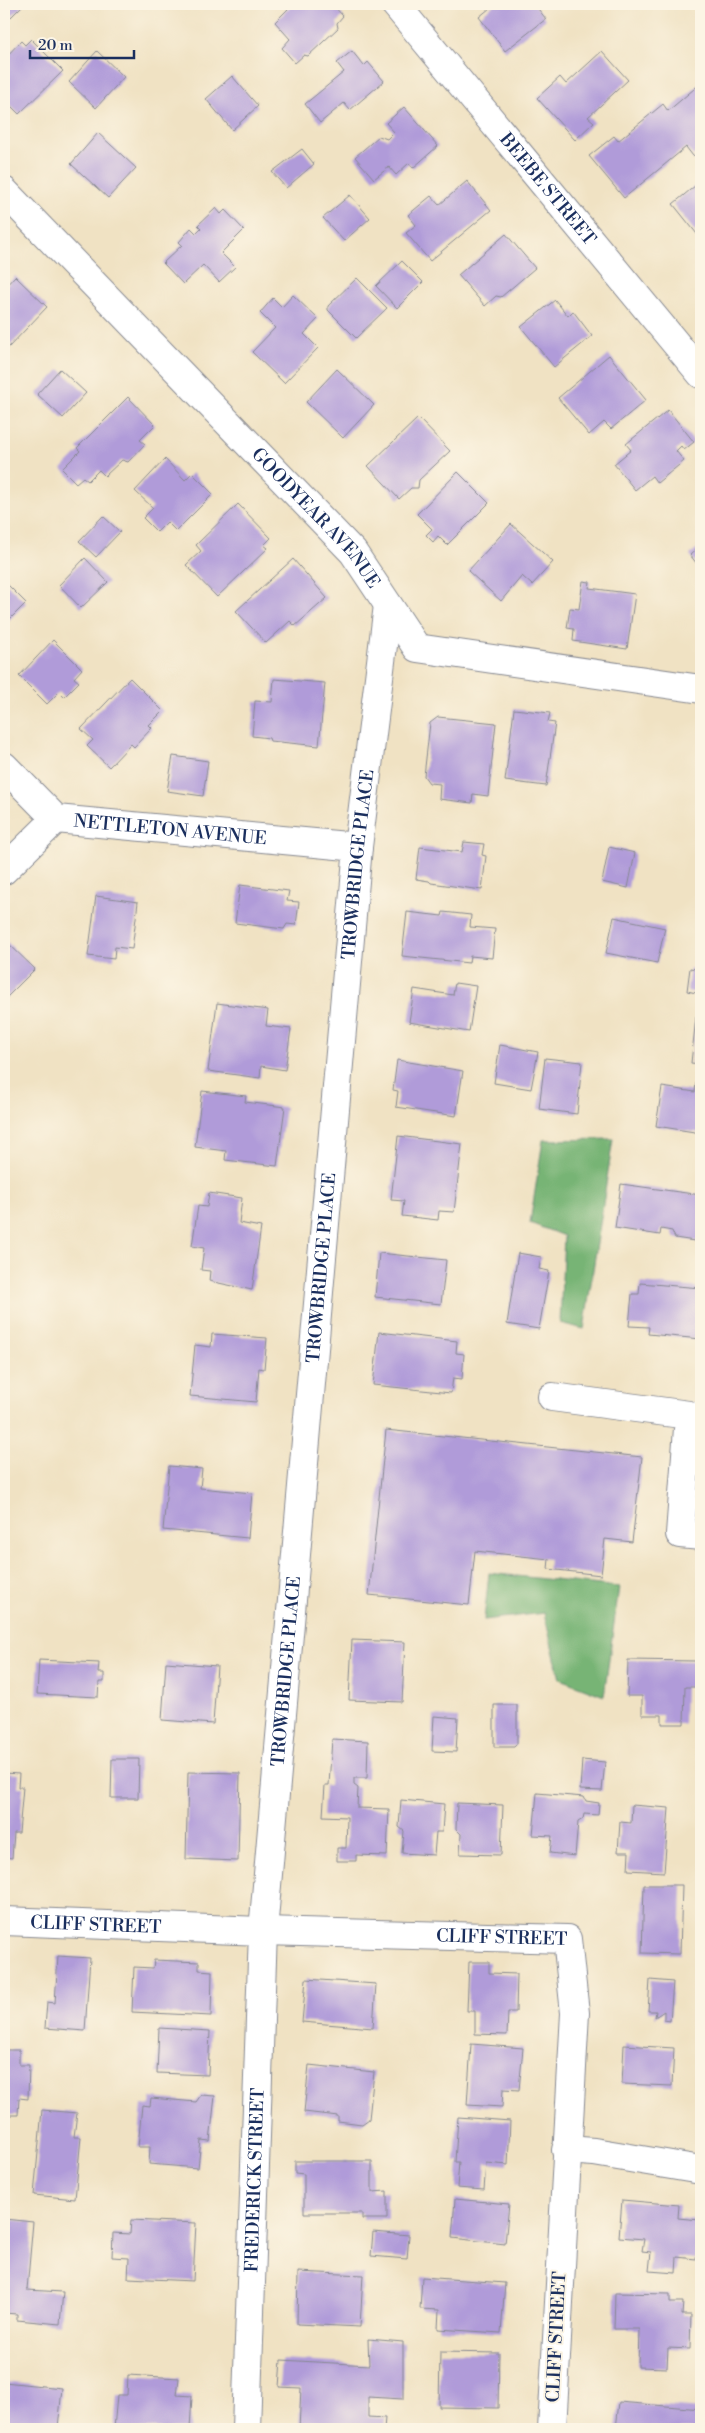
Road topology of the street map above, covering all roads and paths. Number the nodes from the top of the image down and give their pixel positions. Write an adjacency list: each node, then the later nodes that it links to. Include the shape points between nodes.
1 (395, 4): 3 (street, BEEBE STREET)
2 (4, 191): 4 (street, GOODYEAR AVENUE, via 353,552)
3 (701, 374)
4 (388, 605): 5 (street, GOODYEAR AVENUE, via 417,648); 8 (street, TROWBRIDGE PLACE)
5 (701, 689)
6 (4, 766): 7 (street, NETTLETON AVENUE)
7 (56, 819): 8 (street, NETTLETON AVENUE); 9 (street)
8 (358, 847): 13 (street, TROWBRIDGE PLACE)
9 (4, 870)
10 (552, 1397): 11 (street, via 689,1415 680,1534)
11 (701, 1536)
12 (4, 1921): 13 (street, CLIFF STREET)
13 (263, 1932): 14 (street, CLIFF STREET, via 567,1939 574,2013); 16 (street, FREDERICK STREET)
14 (566, 2150): 15 (street); 17 (street, CLIFF STREET)
15 (701, 2170)
16 (246, 2429)
17 (552, 2429)

